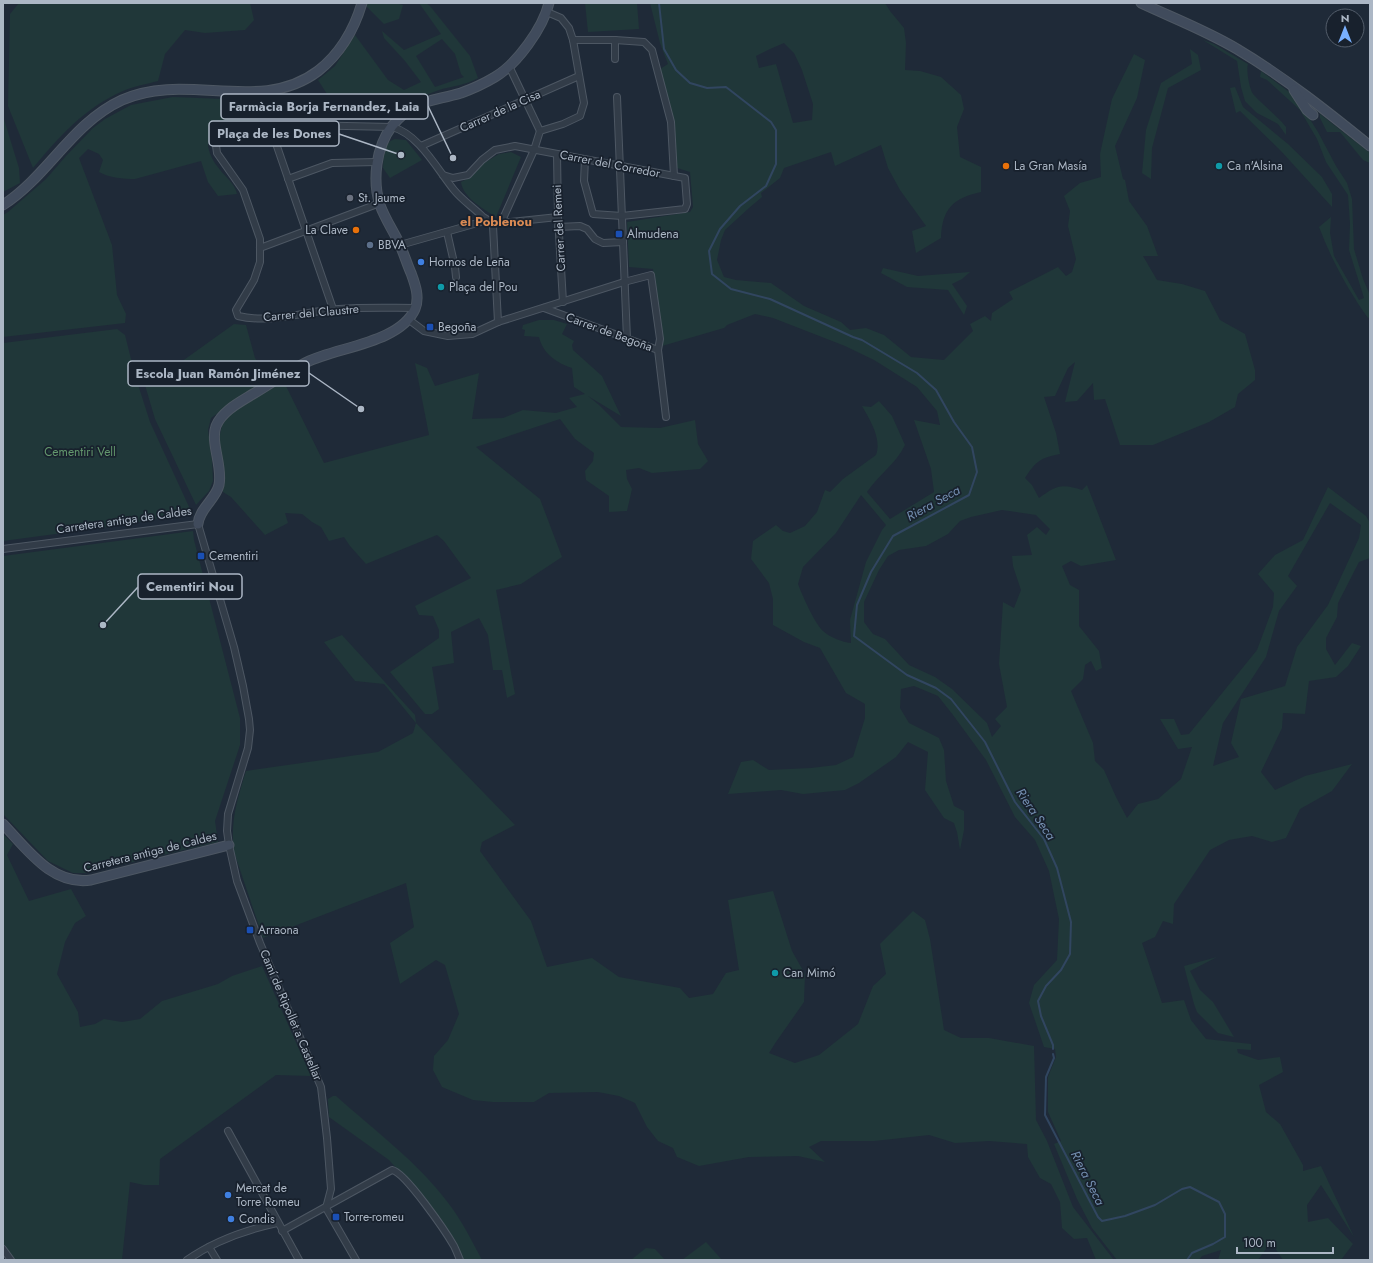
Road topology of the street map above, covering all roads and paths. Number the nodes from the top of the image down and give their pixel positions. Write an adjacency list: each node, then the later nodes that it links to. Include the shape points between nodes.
1 (362, 3): 26 (street, via 353,26 338,51 308,78 283,88 262,92 171,89 148,92 123,100 81,128)
2 (1141, 3): 9 (street, via 1237,49)
3 (548, 7): 4 (street, via 569,28); 7 (street, via 533,38)
4 (573, 40): 5 (street); 8 (street)
5 (615, 40): 6 (street); 24 (street, via 644,42 652,50 671,122)
6 (615, 59)
7 (509, 66): 11 (street); 14 (street, via 495,77 462,92 427,100 409,109)
8 (580, 76): 11 (street, Carrer de la Cisa); 15 (street, via 584,103 580,116)
9 (1289, 84): 12 (street); 17 (street)
10 (617, 97): 22 (street)
11 (526, 100): 15 (street); 16 (street, Carrer de la Cisa)
12 (1313, 115)
13 (270, 126): 14 (street); 25 (street); 38 (street, via 234,128 219,132 215,138 217,153 243,190 260,239)
14 (392, 127): 16 (street, via 399,129); 21 (street, via 383,142)
15 (540, 131): 18 (street)
16 (422, 146): 23 (street)
17 (1370, 146)
18 (534, 150): 19 (street, Carrer del Corredor); 23 (street, Carrer del Corredor, via 515,146 495,150 468,175 453,178); 31 (street, via 501,223)
19 (556, 154): 20 (street, Carrer del Corredor); 31 (street, Carrer del Remei)
20 (585, 159): 22 (street, Carrer del Corredor); 30 (street, via 584,181 593,214)
21 (377, 162): 25 (street, via 332,163); 28 (street)
22 (620, 165): 24 (street, Carrer del Corredor); 30 (street)
23 (443, 175): 32 (street, via 455,191)
24 (674, 176): 30 (street, Carrer del Corredor, via 685,178 685,209)
25 (288, 179): 34 (street)
26 (15, 198): 27 (street); 29 (street)
27 (3, 201)
28 (380, 203): 34 (street); 37 (street)
29 (3, 205)
30 (622, 216): 36 (street)
31 (558, 218): 33 (street, Carrer del Remei)
32 (488, 220): 35 (street); 46 (street, via 493,226)
33 (558, 227): 36 (street, via 580,226 603,243); 41 (street, Carrer del Remei)
34 (306, 231): 38 (street); 44 (street)
35 (447, 232): 37 (street); 39 (street)
36 (623, 242): 40 (street)
37 (400, 245): 42 (street, via 417,289)
38 (260, 248): 44 (street, Carrer del Claustre, via 260,262 254,280 236,310 238,316 265,318)
39 (456, 277)
40 (624, 282): 41 (street, Carrer de Begoña); 47 (street); 48 (street, Carrer de Begoña, via 651,275 660,339)
41 (563, 302): 43 (street, Carrer de Begoña)
42 (416, 308): 44 (street, Carrer del Claustre); 45 (street, Carretera antiga de Caldes)
43 (544, 308): 46 (street, Carrer de Begoña); 47 (street, Carrer de Begoña)
44 (333, 309)
45 (408, 319): 46 (street, Carrer de Begoña, via 424,331 448,336 472,334); 50 (street, Carretera antiga de Caldes, via 394,331 368,343 325,354 306,362 223,415 216,426 214,436 220,469 219,485 200,516)
46 (498, 322)
47 (627, 339): 48 (street, Carrer de Begoña)
48 (658, 350): 49 (street, Carrer de Begoña)
49 (666, 417)
50 (198, 524): 51 (street, Carretera antiga de Caldes); 53 (street, Camí de Ripollet a Castellar, via 232,640 249,719 248,748 228,814)
51 (3, 549)
52 (3, 824): 53 (street, Carretera antiga de Caldes, via 49,870 79,881)
53 (228, 845): 55 (street, Camí de Ripollet a Castellar, via 237,881 258,937 321,1087 331,1189)
54 (228, 1131): 56 (street)
55 (326, 1208): 57 (street); 64 (street); 65 (street, via 395,1170 429,1209 454,1246)
56 (277, 1223): 57 (street); 58 (street, via 230,1236)
57 (282, 1231): 63 (street)
58 (209, 1247): 61 (street); 62 (street)
59 (3, 1249): 60 (street)
60 (11, 1260)
61 (187, 1260)
62 (217, 1260)
63 (299, 1260)
64 (356, 1260)
65 (460, 1260)

